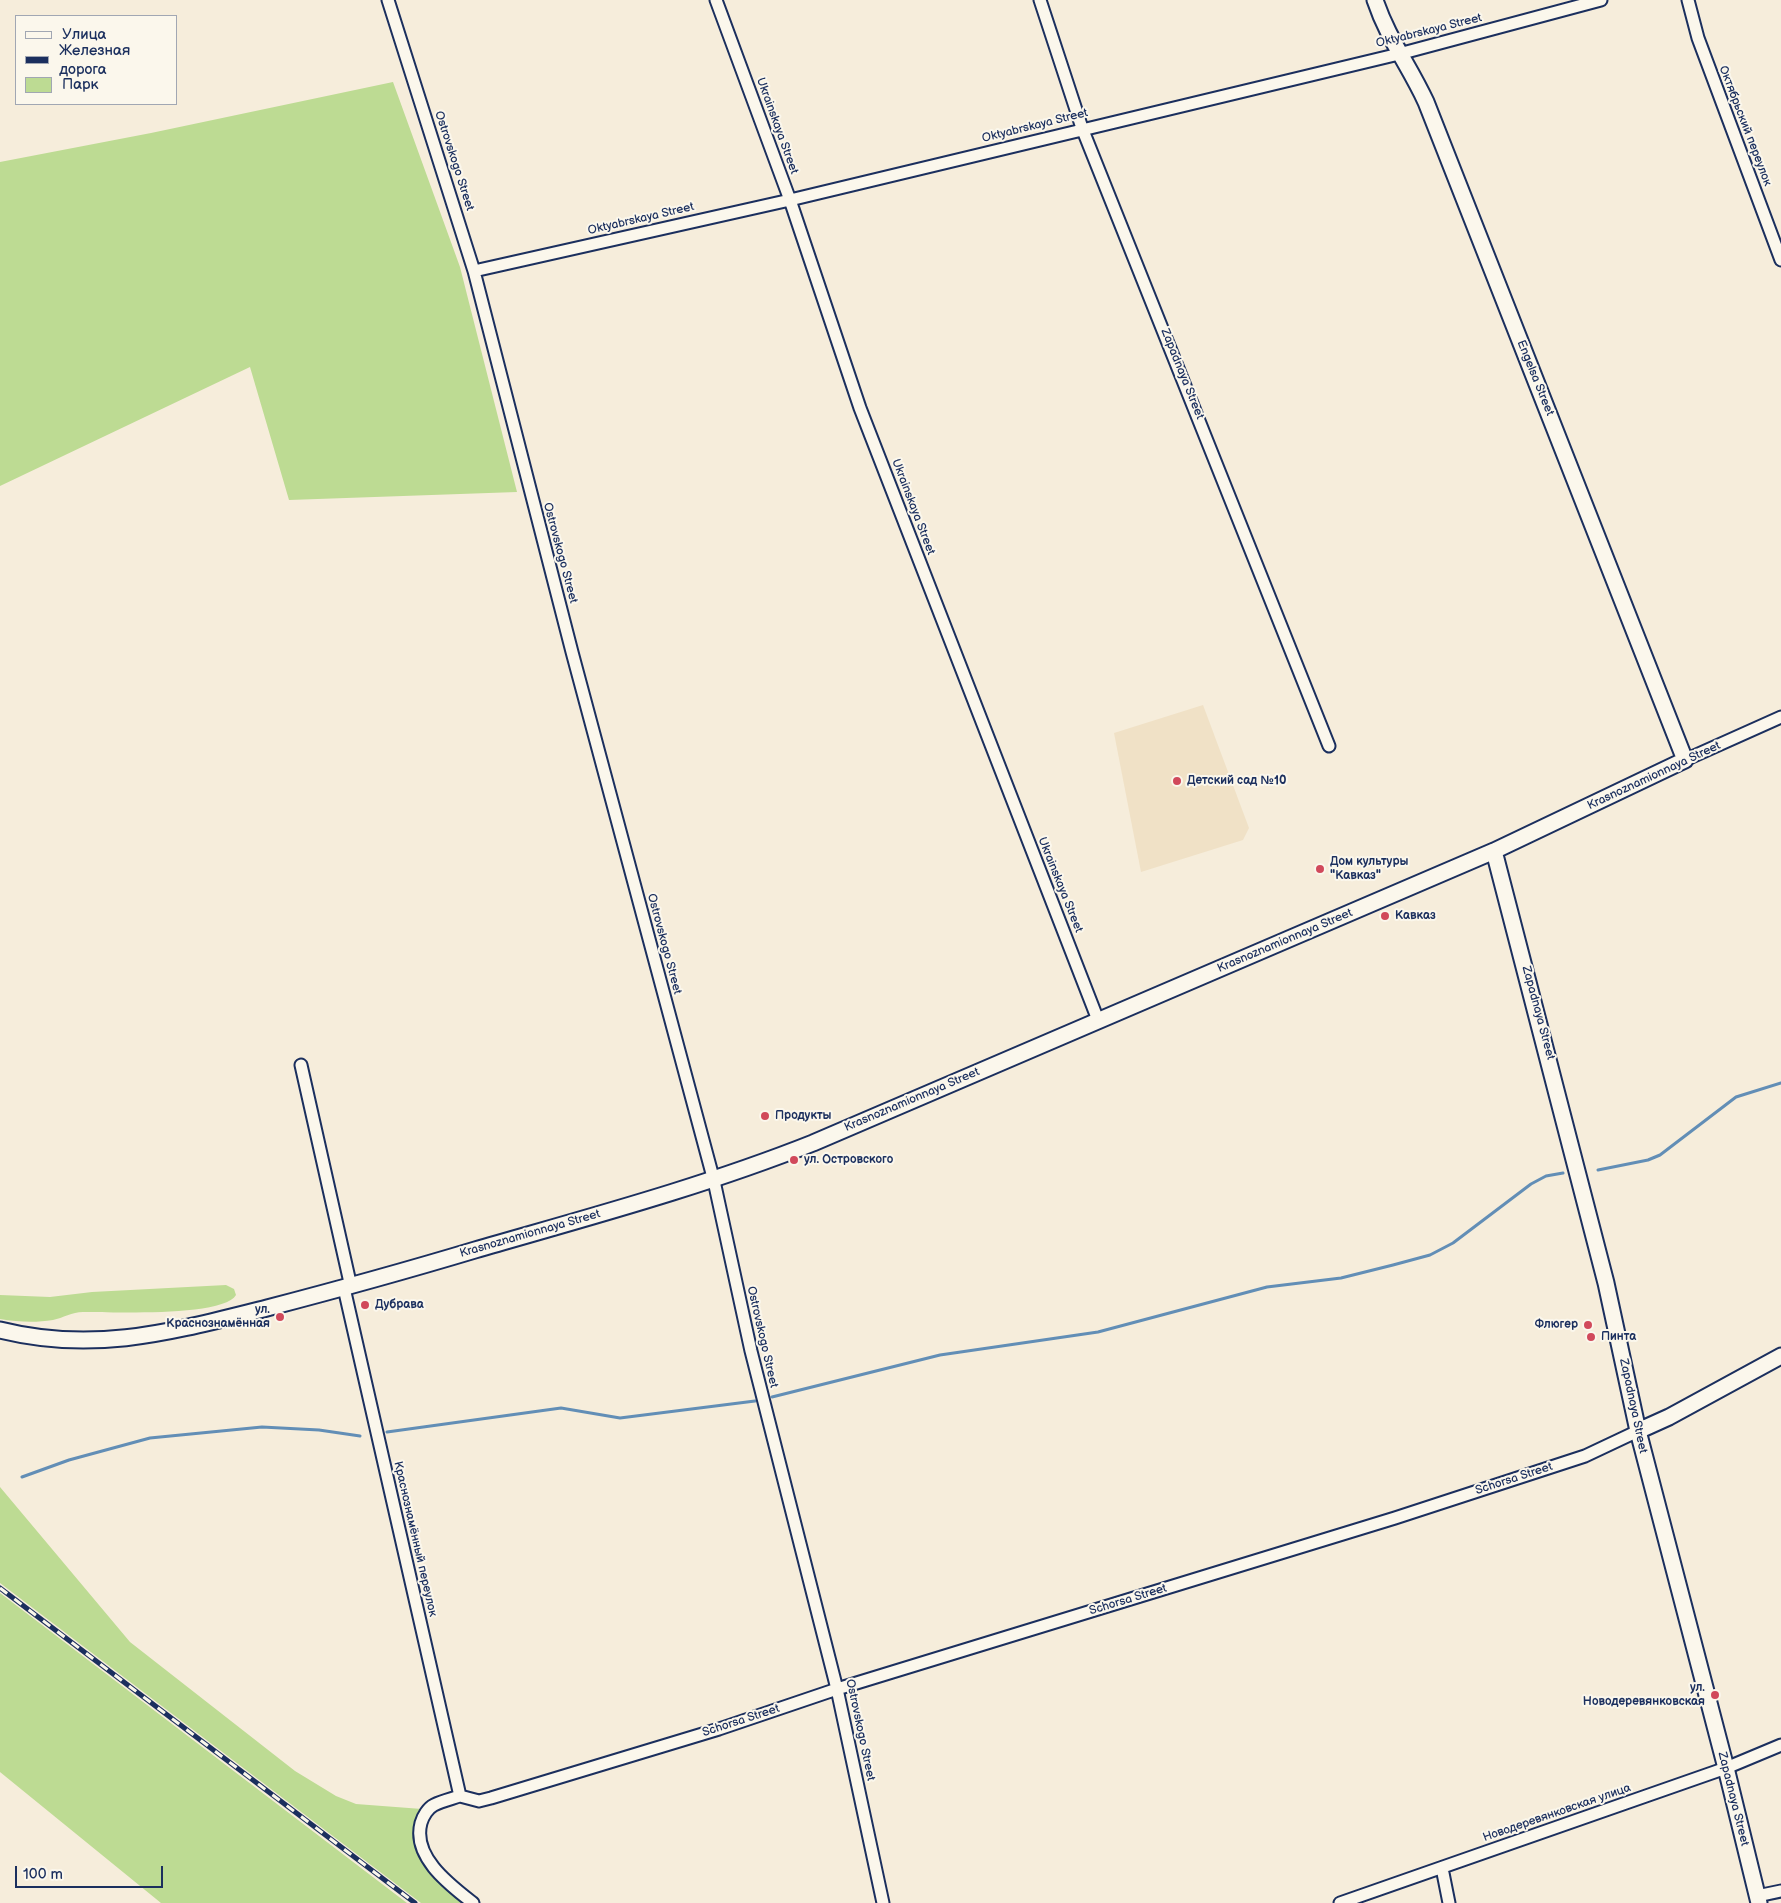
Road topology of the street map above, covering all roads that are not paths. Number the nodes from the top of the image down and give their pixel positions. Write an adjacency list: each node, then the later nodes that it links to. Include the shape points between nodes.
1 (388, 0): 11 (street, Ostrovskogo Street)
2 (716, 0): 9 (street, Ukrainskaya Street)
3 (1040, 0): 8 (street, Zapadnaya Street)
4 (1375, 0): 7 (main road, Engelsa Street)
5 (1601, 0): 7 (street, Oktyabrskaya Street)
6 (1688, 0): 10 (street, Октябрьский переулок, via 1698,38)
7 (1399, 54): 8 (street, Oktyabrskaya Street); 14 (main road, Engelsa Street, via 1412,72 1426,102)
8 (1082, 128): 9 (street, Oktyabrskaya Street); 13 (street, Zapadnaya Street)
9 (790, 200): 11 (street, Oktyabrskaya Street); 16 (street, Ukrainskaya Street, via 860,408)
10 (1781, 260)
11 (474, 271): 18 (street, Ostrovskogo Street, via 556,594)
12 (1781, 717): 14 (street, Krasnoznamionnaya Street)
13 (1329, 746)
14 (1685, 760): 15 (main road, Krasnoznamionnaya Street)
15 (1494, 851): 16 (main road, Krasnoznamionnaya Street); 22 (main road, Zapadnaya Street, via 1606,1283)
16 (1098, 1020): 18 (main road, Krasnoznamionnaya Street)
17 (301, 1065): 19 (street, Краснознамённый переулок)
18 (714, 1181): 19 (main road, Krasnoznamionnaya Street); 23 (street, Ostrovskogo Street, via 751,1351)
19 (347, 1287): 20 (main road, Krasnoznamionnaya Street, via 133,1339 66,1339); 26 (street, Краснознамённый переулок)
20 (0, 1330)
21 (1781, 1356): 22 (main road, Schorsa Street, via 1669,1418)
22 (1638, 1431): 23 (street, Schorsa Street, via 1585,1456 1404,1515); 25 (main road, Zapadnaya Street)
23 (837, 1689): 26 (street, Schorsa Street, via 719,1729 492,1798 479,1801); 31 (street, Ostrovskogo Street)
24 (1781, 1745): 25 (street, Новодеревянковская улица)
25 (1726, 1768): 27 (street, Новодеревянковская улица); 29 (main road, Zapadnaya Street)
26 (460, 1796): 30 (street, via 433,1805 423,1817 420,1837 424,1852 436,1870)
27 (1442, 1868): 32 (street, Новодеревянковская улица); 33 (street)
28 (1781, 1891): 29 (street)
29 (1758, 1900)
30 (473, 1903)
31 (883, 1903)
32 (1340, 1903)
33 (1449, 1903)

